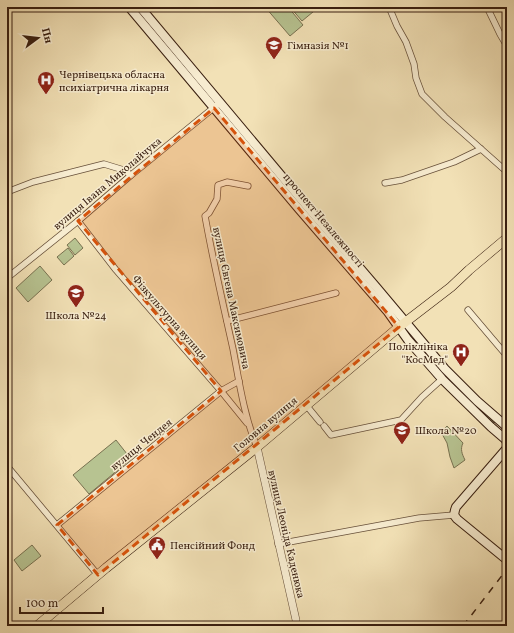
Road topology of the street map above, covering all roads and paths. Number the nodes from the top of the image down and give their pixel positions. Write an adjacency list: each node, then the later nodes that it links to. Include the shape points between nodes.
1 (129, 7): 6 (main road, проспект Незалежності)
2 (140, 7): 6 (main road, проспект Незалежності)
3 (389, 7): 7 (street, via 406,42 422,94)
4 (487, 7): 5 (street)
5 (507, 46)
6 (217, 105): 9 (street, вулиця Івана Миколайчука); 19 (main road, проспект Незалежності, via 388,312)
7 (481, 149): 8 (street); 10 (street, via 454,162 402,180)
8 (507, 172)
9 (130, 176): 12 (street, via 127,171 104,164 33,182); 13 (street, вулиця Івана Миколайчука)
10 (385, 183)
11 (248, 186): 18 (street, вулиця Євгена Максимовича, via 227,182 218,185 217,199 205,216)
12 (7, 192)
13 (78, 221): 15 (street, вулиця Івана Миколайчука); 23 (street, Фізкультурна вулиця, via 116,270)
14 (507, 238): 19 (main road, Головна вулиця, via 451,287)
15 (7, 278)
16 (336, 294): 18 (street)
17 (468, 310): 20 (street)
18 (227, 321): 22 (street, вулиця Євгена Максимовича)
19 (402, 324): 21 (main road, проспект Незалежності, via 408,340); 24 (main road, Головна вулиця); 26 (main road, проспект Незалежності, via 477,401)
20 (507, 356)
21 (442, 379): 24 (street, via 401,420 331,435); 27 (main road, проспект Незалежності)
22 (239, 381): 23 (street, вулиця Чендея); 25 (street, вулиця Євгена Максимовича)
23 (220, 391): 25 (street, Фізкультурна вулиця); 32 (street, вулиця Чендея)
24 (306, 405): 28 (main road, Головна вулиця)
25 (248, 425): 28 (street, вулиця Євгена Максимовича)
26 (507, 427)
27 (507, 442)
28 (257, 447): 33 (street, вулиця Леоніда Каденюка); 35 (main road, Головна вулиця)
29 (507, 448): 31 (main road, via 456,507)
30 (7, 466): 32 (street)
31 (454, 515): 33 (street, via 419,518); 34 (main road)
32 (57, 525): 35 (street)
33 (278, 544): 37 (street, вулиця Леоніда Каденюка)
34 (507, 560)
35 (98, 575): 36 (main road, Головна вулиця)
36 (37, 626)
37 (296, 626)

